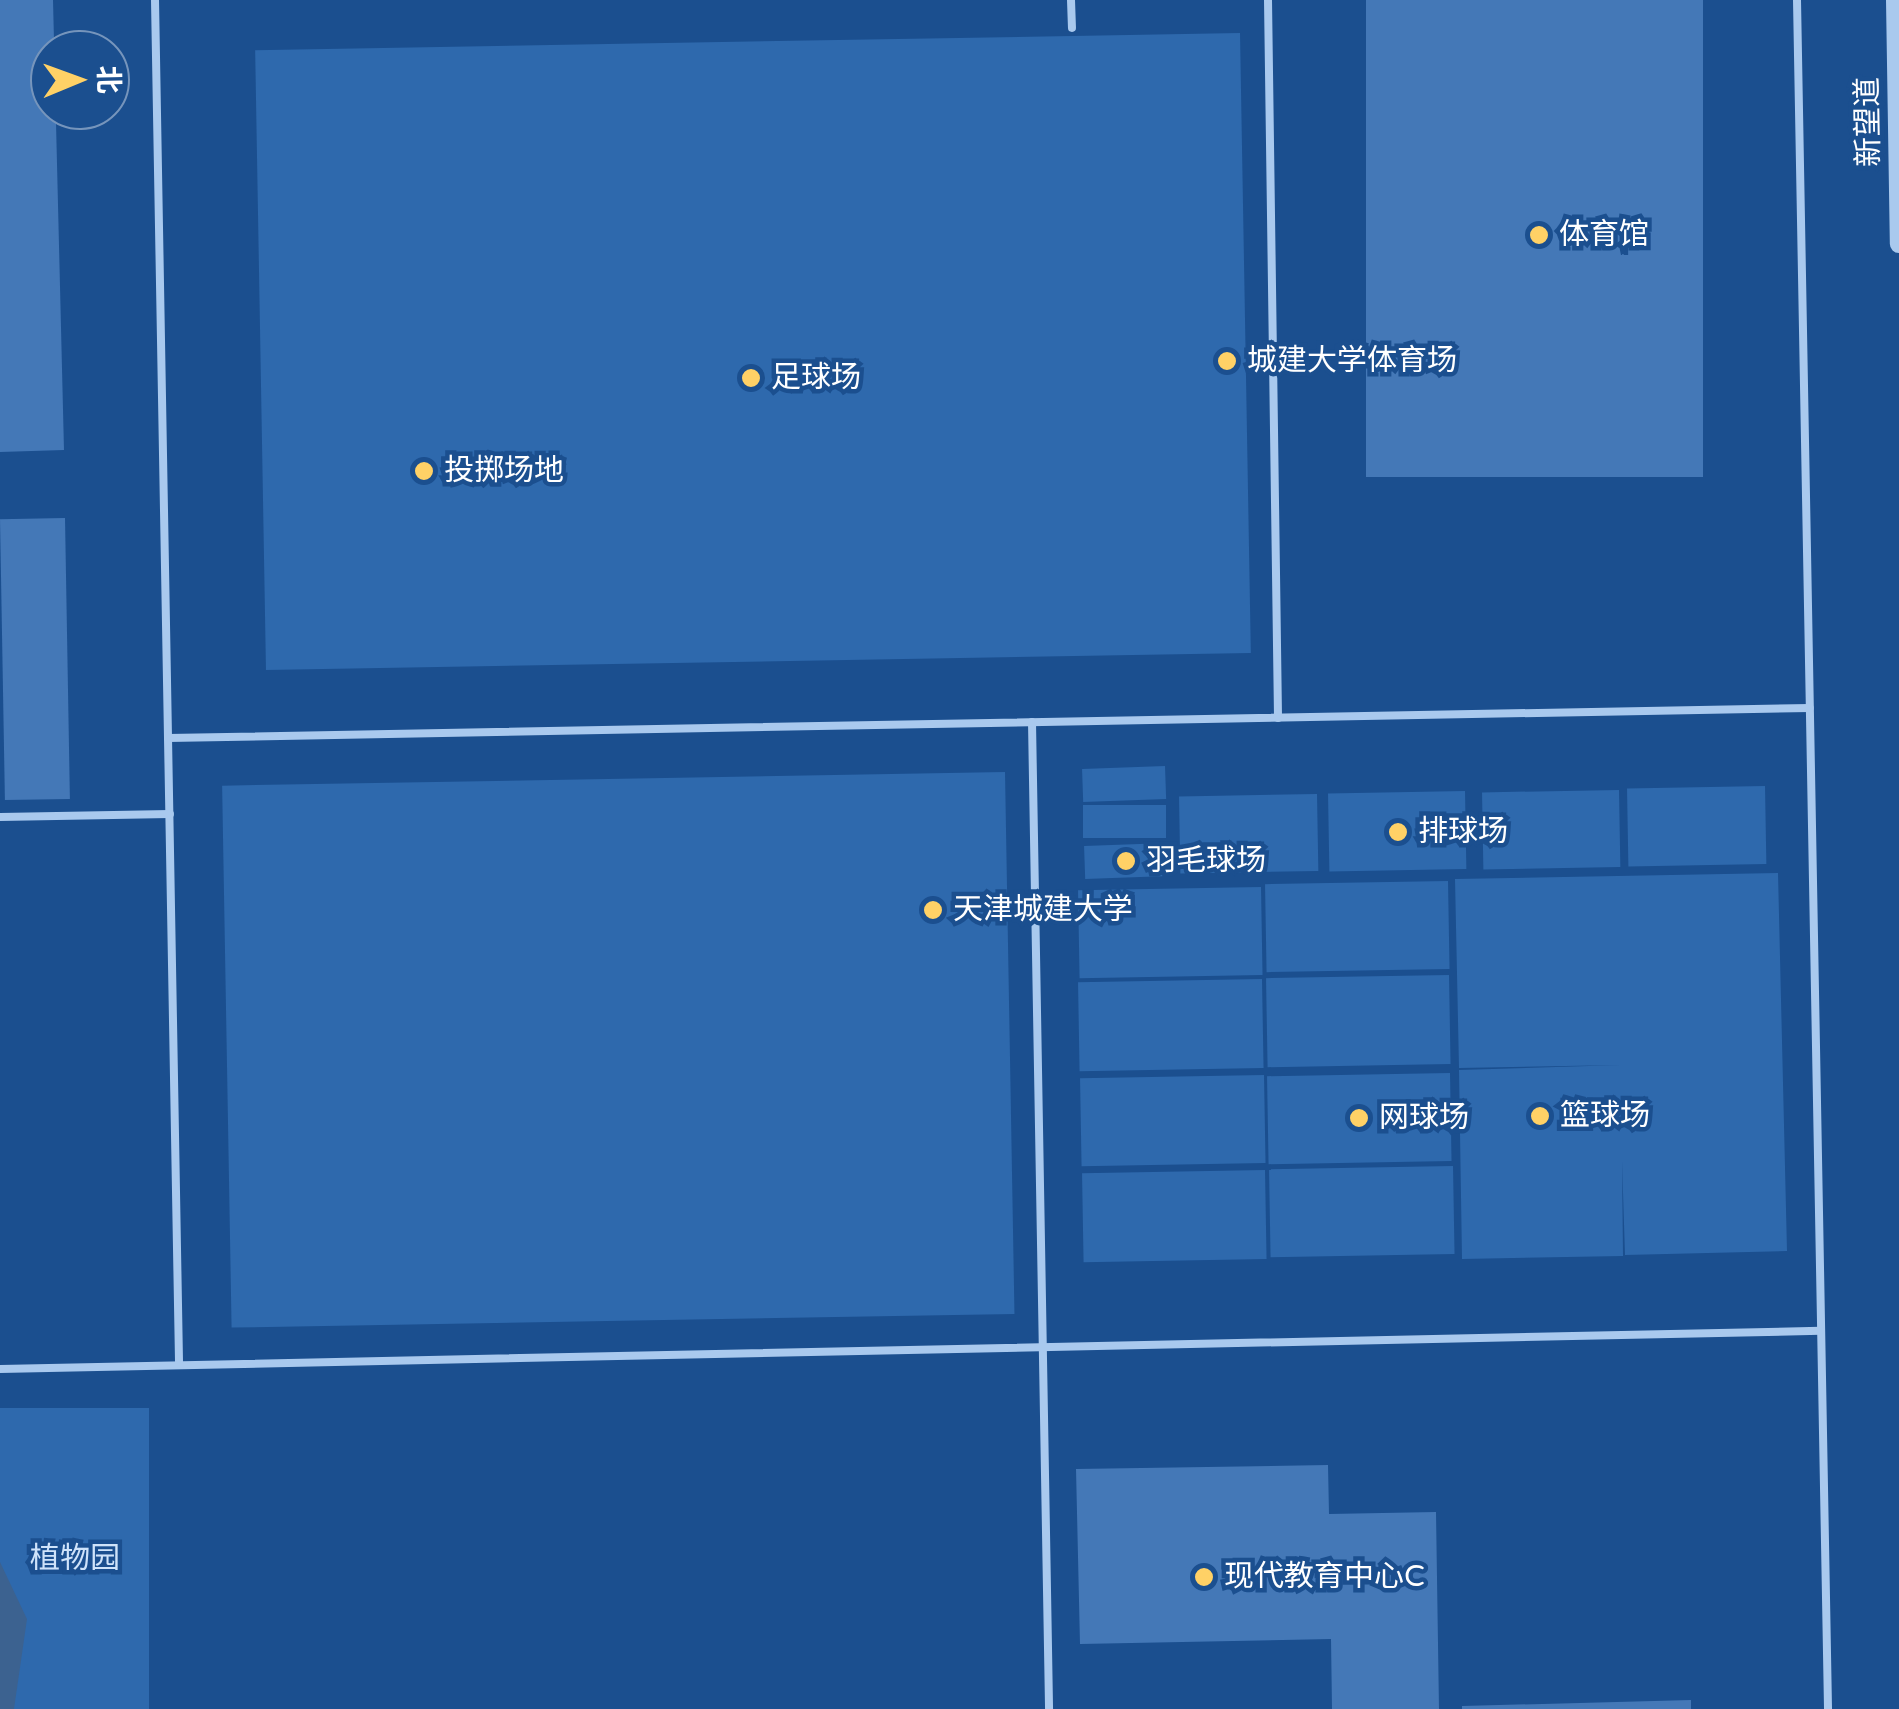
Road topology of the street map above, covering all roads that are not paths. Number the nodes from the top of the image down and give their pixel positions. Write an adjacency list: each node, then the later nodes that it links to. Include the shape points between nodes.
1 (155, 0): 11 (lane)
2 (1071, 0): 6 (lane)
3 (1268, 0): 9 (lane)
4 (1797, 0): 8 (lane)
5 (1895, 0): 7 (street, 新望道)
6 (1072, 28)
7 (1899, 244)
8 (1810, 708): 9 (lane); 14 (lane)
9 (1278, 718): 10 (lane)
10 (1032, 722): 11 (lane); 15 (lane)
11 (168, 738): 12 (lane)
12 (170, 814): 13 (lane); 16 (lane)
13 (0, 816)
14 (1822, 1330): 15 (lane); 19 (lane)
15 (1042, 1350): 16 (lane); 18 (lane)
16 (178, 1365): 17 (lane)
17 (0, 1369)
18 (1049, 1709)
19 (1828, 1709)

